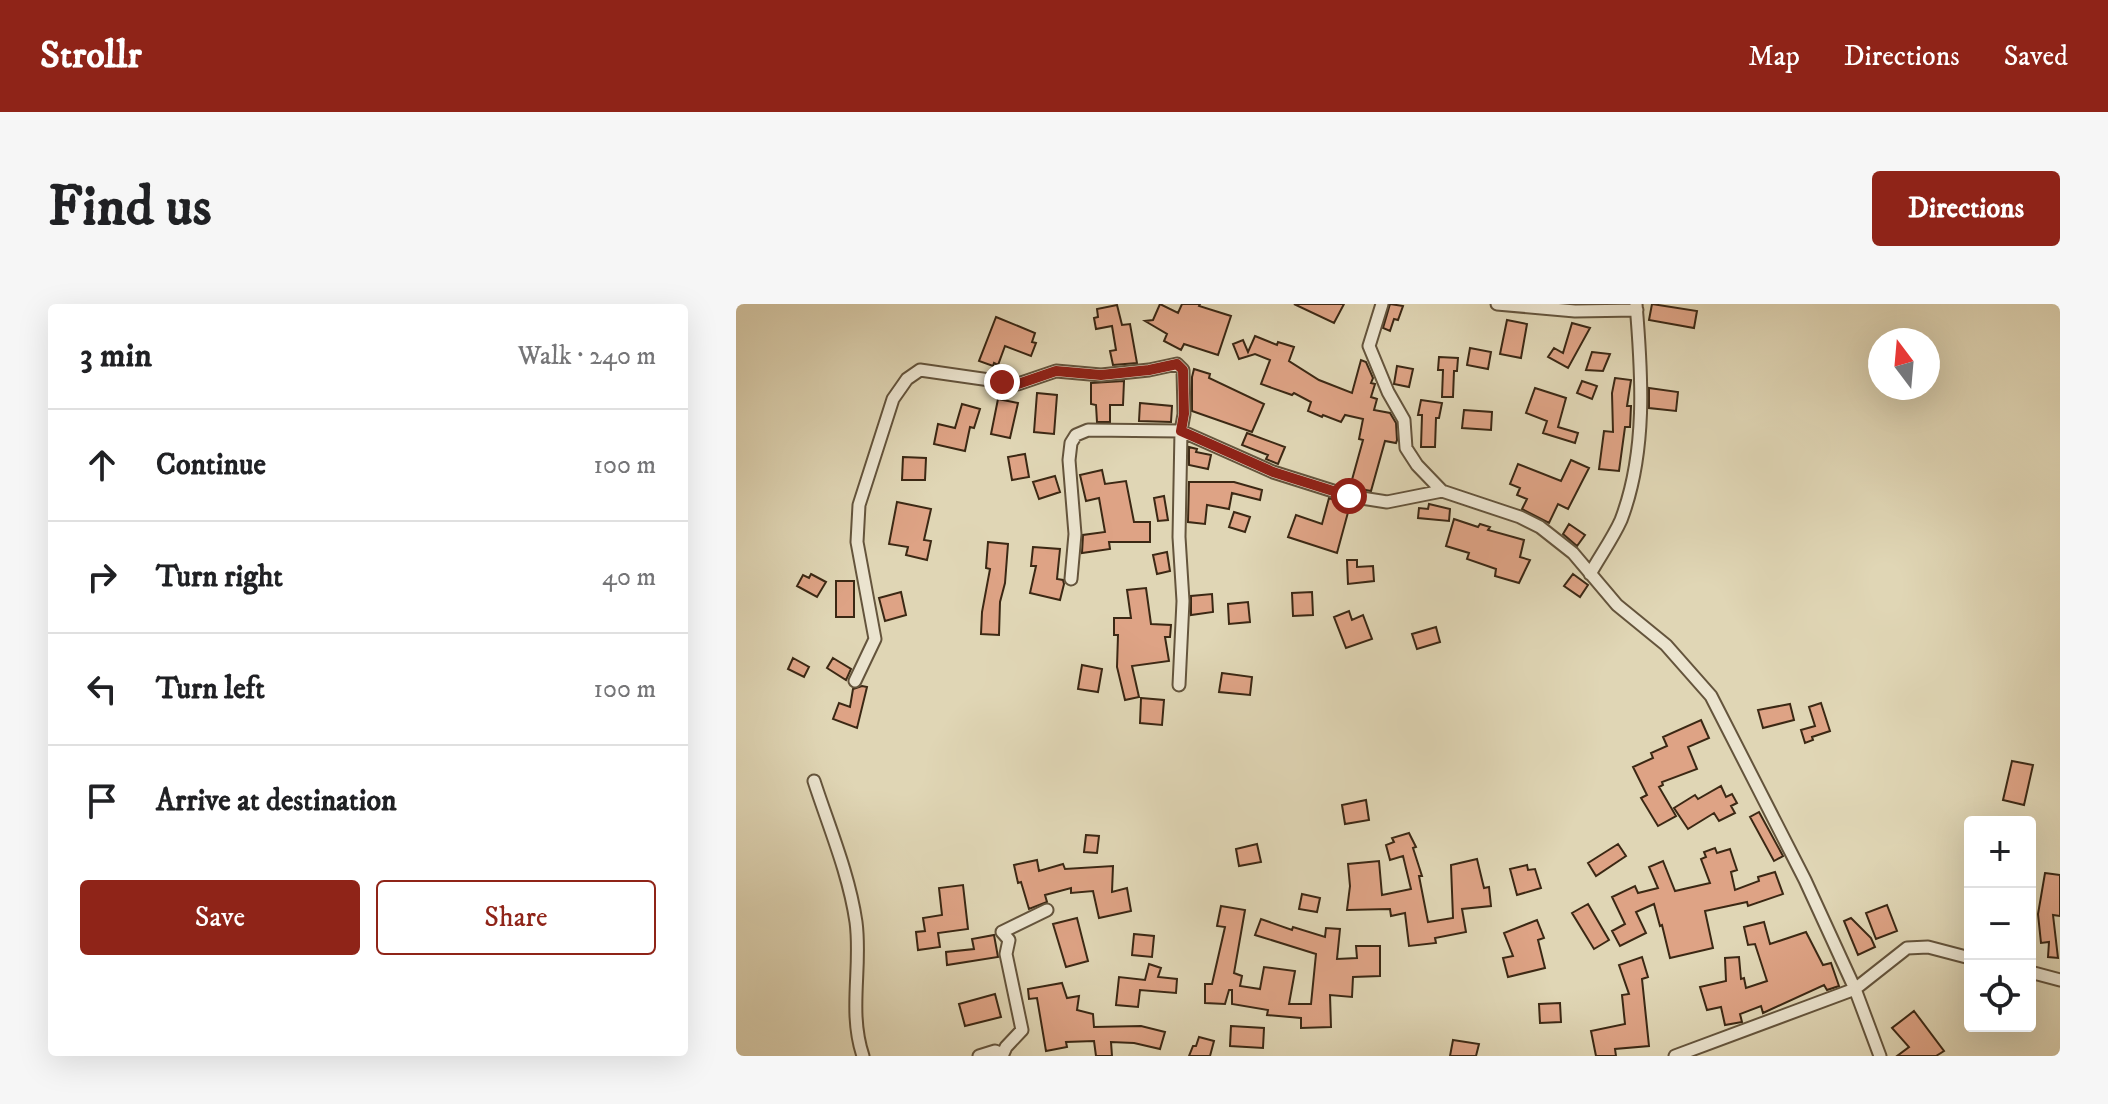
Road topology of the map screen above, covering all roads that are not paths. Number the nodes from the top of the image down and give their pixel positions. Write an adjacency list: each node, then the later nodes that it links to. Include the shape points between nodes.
1 (1382, 304): 5 (street, via 1369,346 1404,420 1406,448)
2 (1497, 304): 3 (street, via 1575,311)
3 (1636, 307): 6 (street, via 1641,429 1634,477 1620,521)
4 (1181, 431): 5 (street, via 1273,472 1349,496 1387,502); 7 (street, via 1088,430 1076,435 1069,460 1075,534); 8 (street, via 1183,370 1177,364 1101,375 1056,371 1018,384 920,370 907,379 893,399 859,505 857,542 875,639); 9 (street)
5 (1442, 491): 6 (street, via 1540,527)
6 (1590, 574): 15 (street, via 1711,696)
7 (1071, 579)
8 (855, 681)
9 (1179, 685)
10 (814, 781): 16 (street, via 856,919 854,1006)
11 (1047, 910): 17 (street, via 1002,932 1009,940 1006,954 1022,1030 1003,1054)
12 (1964, 956): 15 (street, via 1928,947 1907,948)
13 (2036, 974): 14 (street)
14 (2060, 980)
15 (1855, 989): 18 (street); 19 (street)
16 (863, 1056)
17 (979, 1056)
18 (1675, 1056)
19 (1880, 1056)

